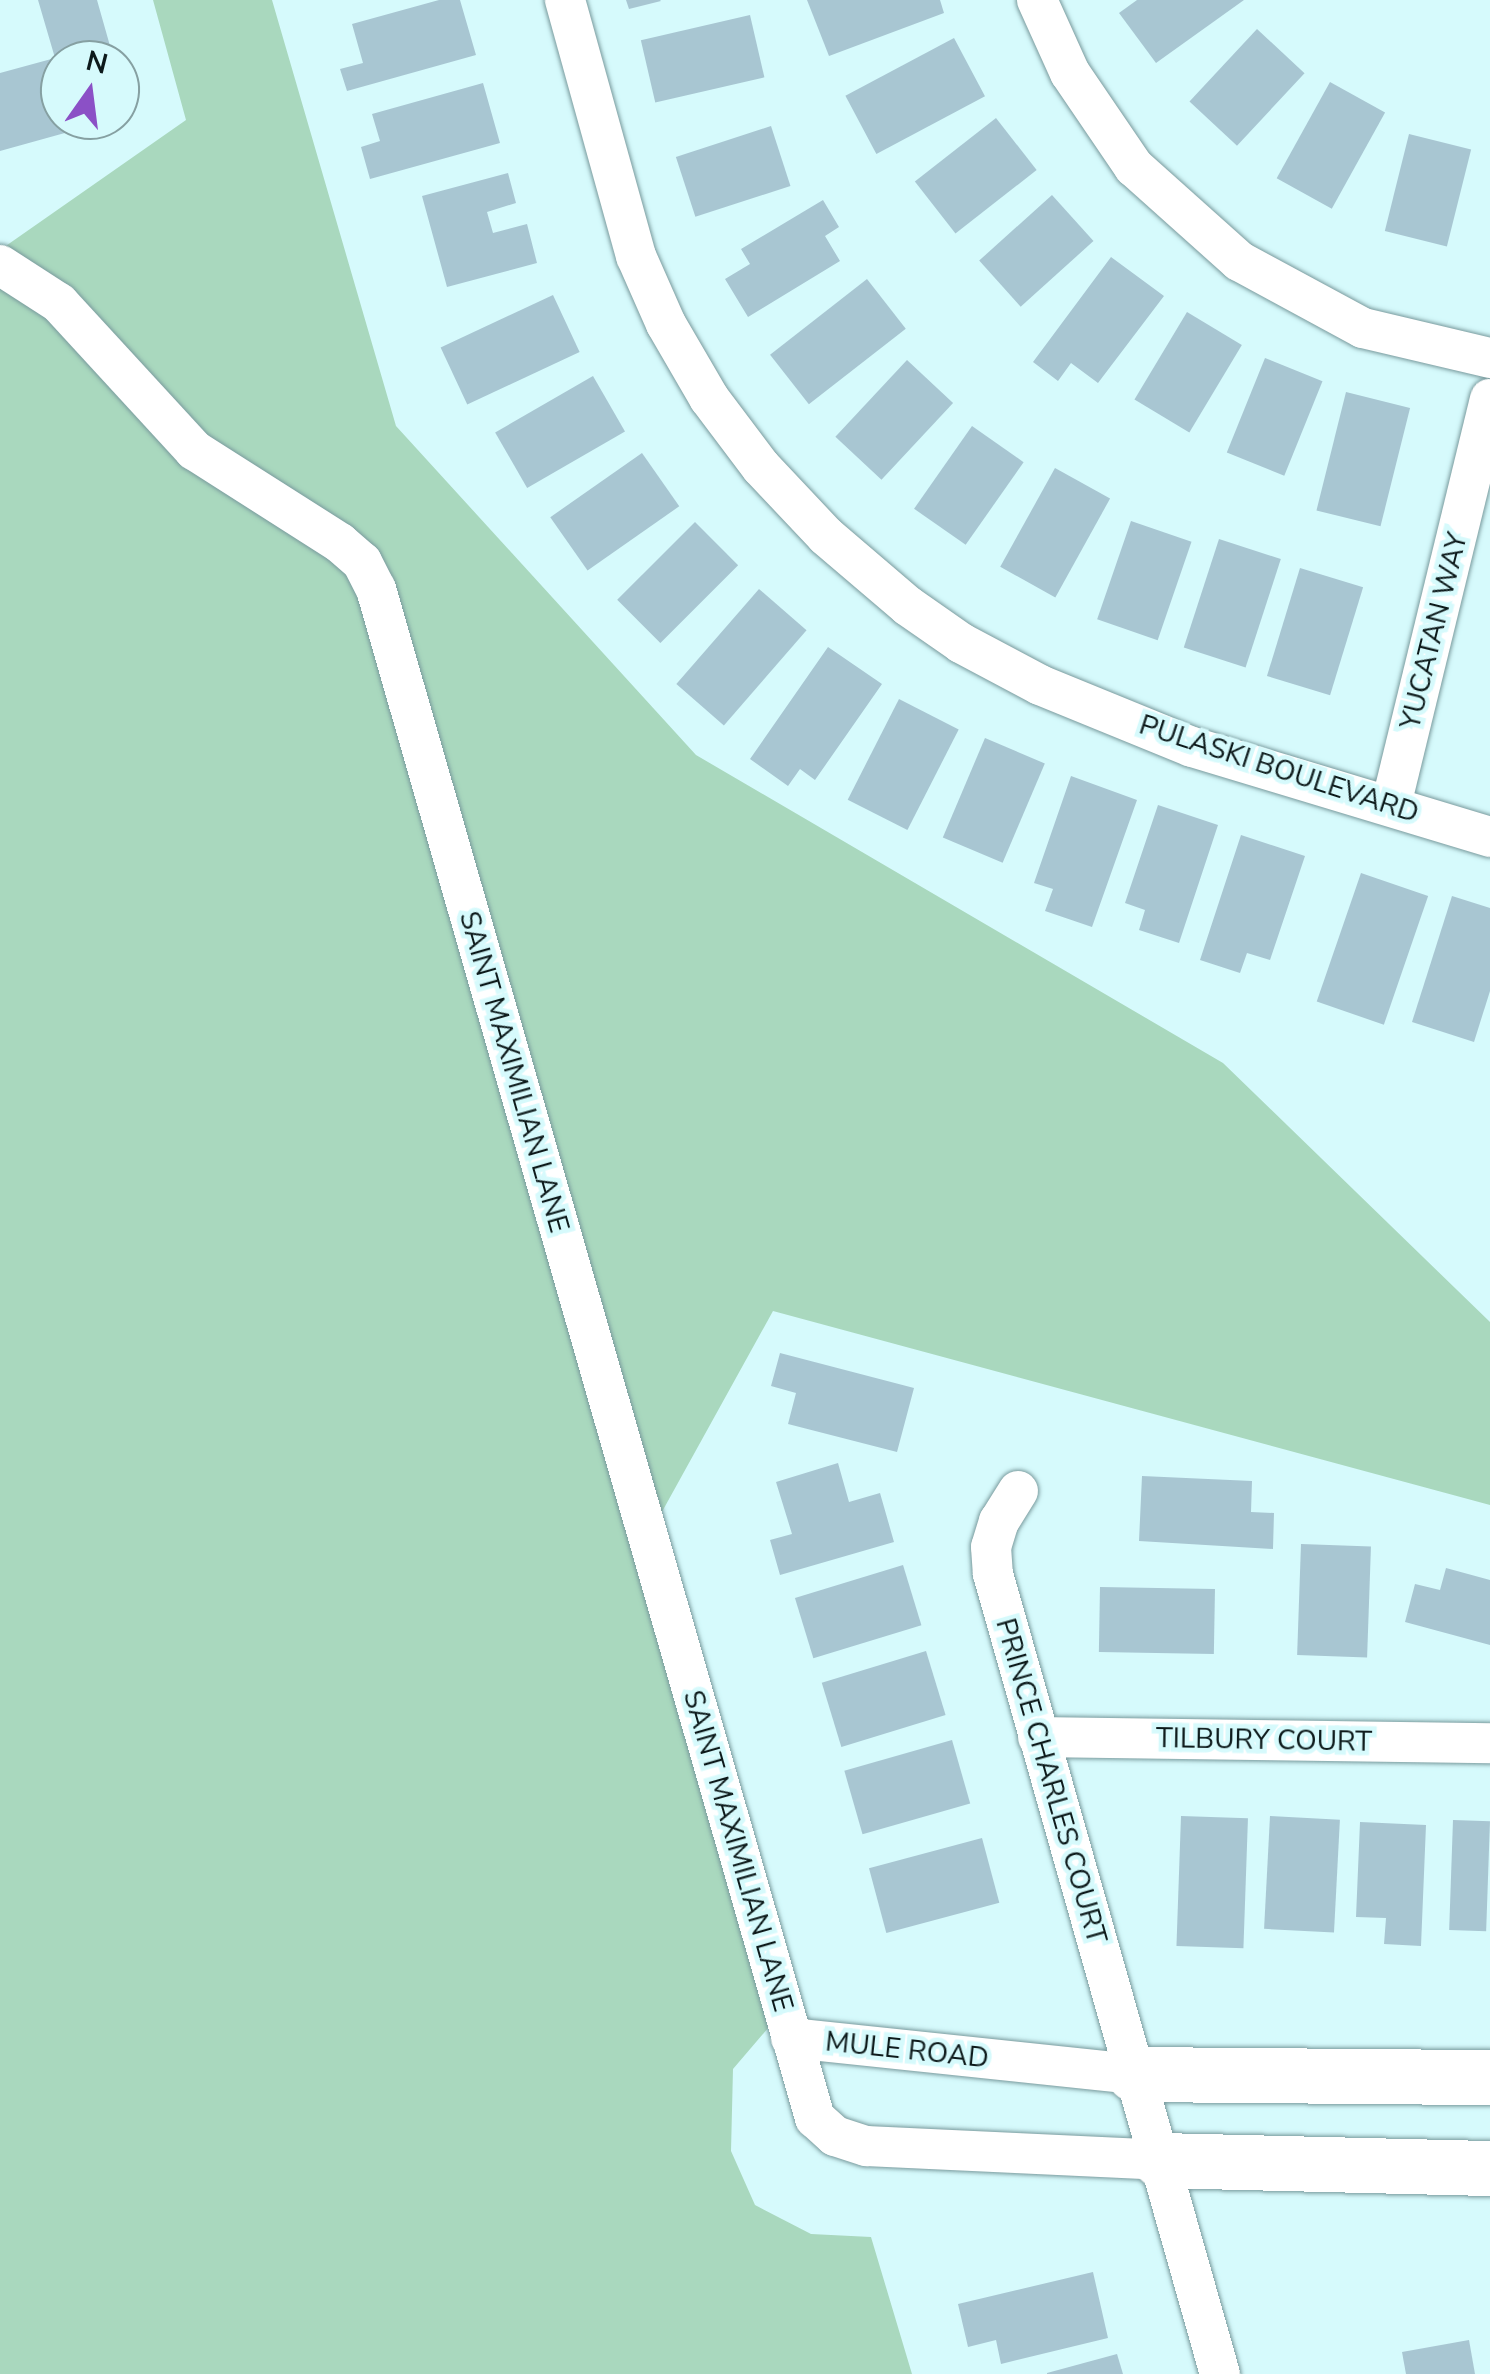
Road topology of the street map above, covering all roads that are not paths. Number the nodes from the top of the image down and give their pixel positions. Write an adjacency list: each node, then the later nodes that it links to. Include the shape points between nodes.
1 (565, 0): 6 (street, PULASKI BOULEVARD, via 636,256 666,324 709,398 826,536 961,643 1040,685 1192,747)
2 (1037, 0): 4 (street, via 1070,74 1134,168 1239,260 1363,328)
3 (0, 265): 11 (street, SAINT MAXIMILIAN LANE, via 59,302 194,450 340,543 362,562 376,589)
4 (1490, 358)
5 (1490, 399): 6 (street, YUCATAN WAY)
6 (1391, 805): 7 (street, PULASKI BOULEVARD)
7 (1490, 838)
8 (1018, 1491): 9 (street, PRINCE CHARLES COURT, via 998,1521 993,1574)
9 (1038, 1738): 10 (street, TILBURY COURT); 12 (street, PRINCE CHARLES COURT)
10 (1490, 1743)
11 (791, 2038): 12 (street, MULE ROAD); 14 (street, MULE ROAD, via 815,2118 848,2141)
12 (1134, 2074): 13 (main road, MULE ROAD); 14 (street, PRINCE CHARLES COURT)
13 (1490, 2077)
14 (1160, 2160): 15 (main road, MULE ROAD); 16 (street, PRINCE CHARLES COURT)
15 (1490, 2168)
16 (1220, 2374)

